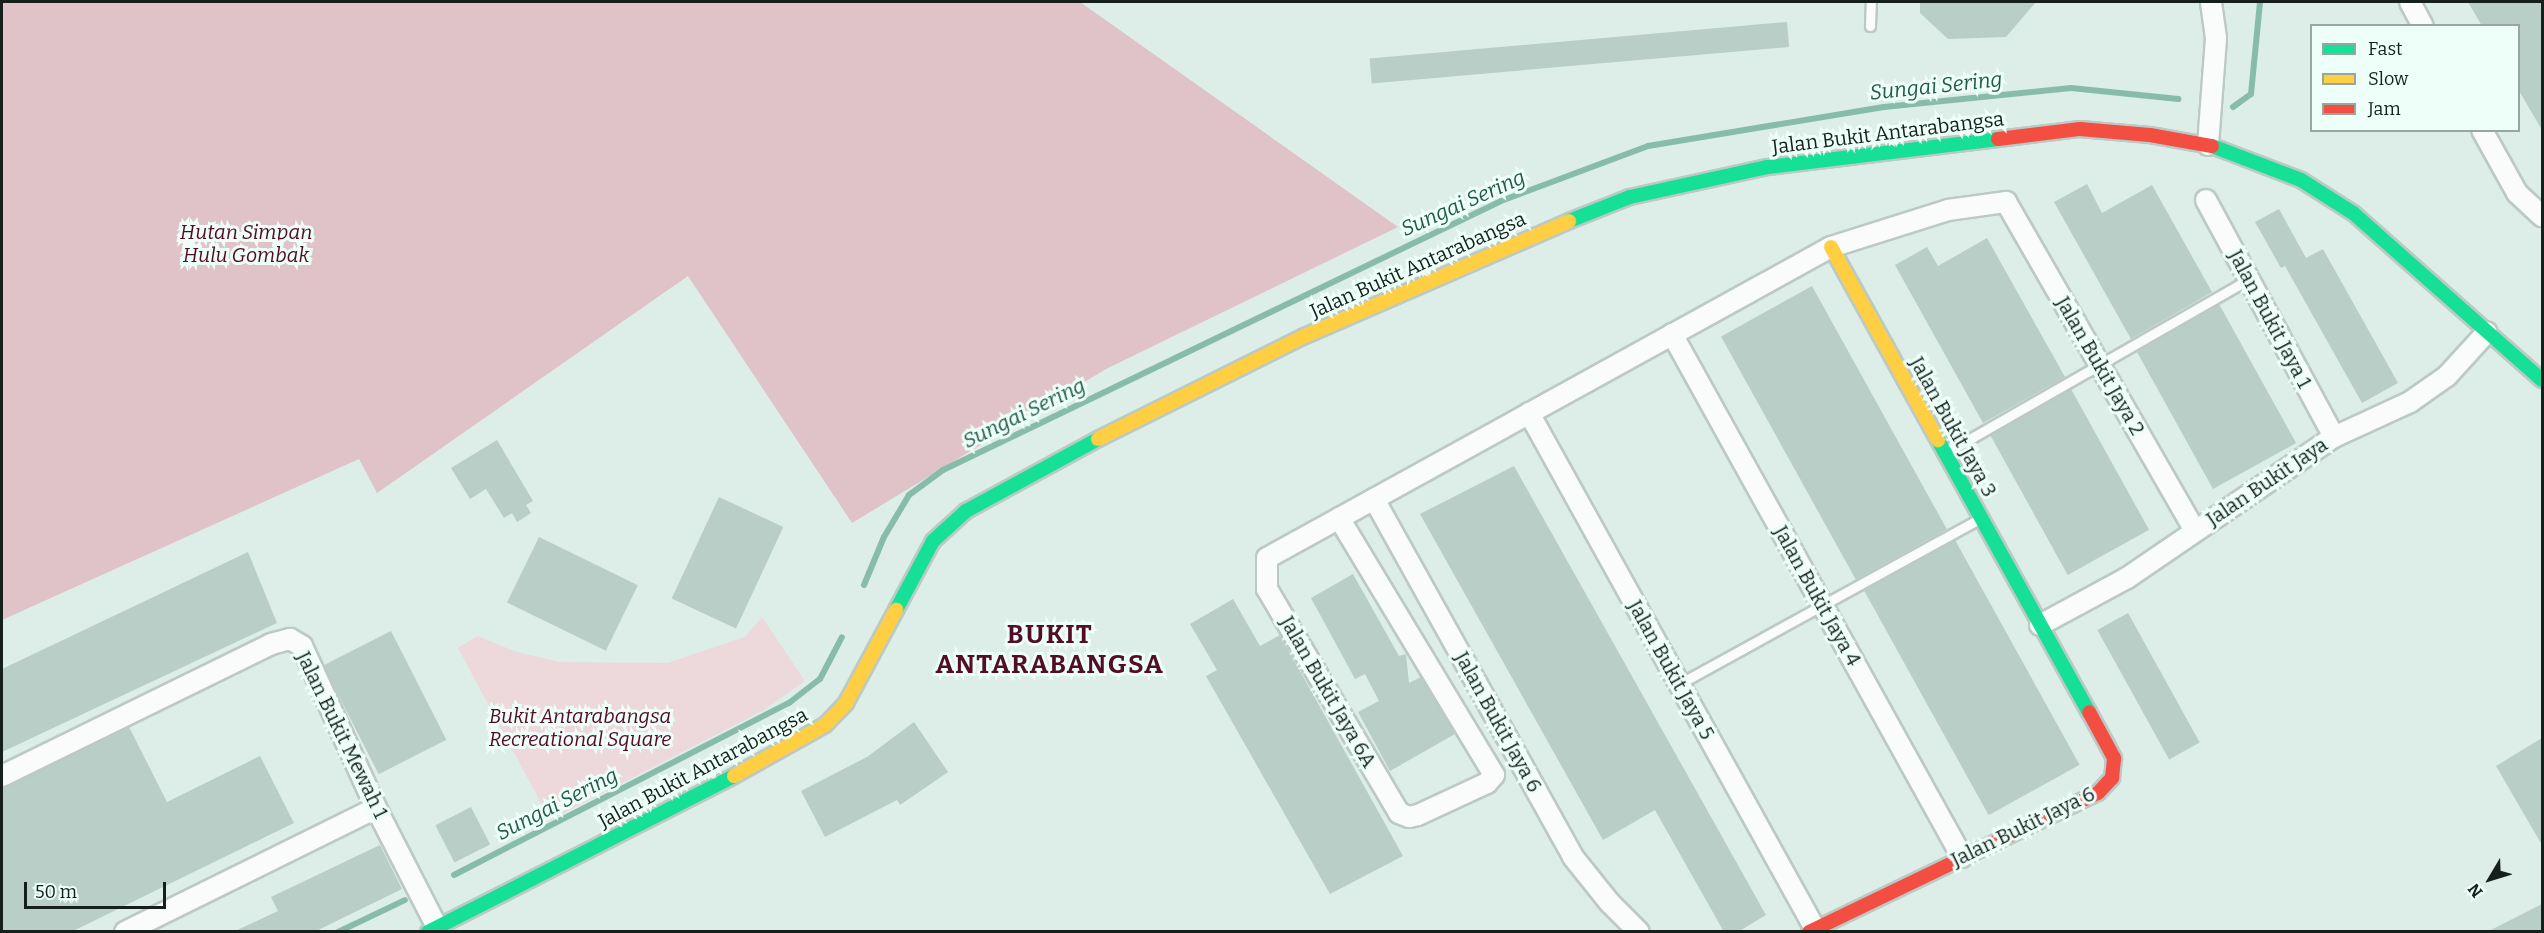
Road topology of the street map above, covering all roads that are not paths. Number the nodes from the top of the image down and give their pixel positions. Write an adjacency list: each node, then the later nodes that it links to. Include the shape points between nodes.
1 (1871, 2): 5 (lane)
2 (2211, 2): 7 (street, via 2216,38)
3 (2410, 2): 4 (street)
4 (2422, 24)
5 (1870, 26)
6 (2483, 132): 9 (street, via 2517,193)
7 (2208, 146): 12 (street, Jalan Bukit Antarabangsa, via 2301,180 2353,213); 29 (street, Jalan Bukit Antarabangsa, via 2150,135 2080,129 1768,166 1630,197 1505,247 1274,352 1087,444 966,511 933,542 846,704 825,725 688,802)
8 (2206, 200): 11 (street, Jalan Bukit Jaya 1)
9 (2542, 216)
10 (1831, 247): 13 (street); 14 (street, Jalan Bukit Jaya 2, via 1948,210 2006,202); 18 (street, Jalan Bukit Jaya 3)
11 (2249, 279): 14 (lane); 17 (street, Jalan Bukit Jaya 1)
12 (2487, 332): 15 (street, Jalan Bukit Antarabangsa); 17 (street, Jalan Bukit Jaya, via 2447,376 2410,402)
13 (1672, 334): 16 (street); 23 (street, Jalan Bukit Jaya 4)
14 (2099, 365): 18 (lane); 22 (street, Jalan Bukit Jaya 2)
15 (2542, 380)
16 (1529, 413): 19 (street); 25 (street, Jalan Bukit Jaya 5)
17 (2334, 437): 22 (street, Jalan Bukit Jaya)
18 (1945, 453): 21 (street, Jalan Bukit Jaya 3)
19 (1374, 499): 20 (street); 32 (street, Jalan Bukit Jaya 6, via 1573,856)
20 (1339, 518): 20 (street, Jalan Bukit Jaya 6A, via 1494,775 1487,783 1408,817 1399,813 1267,589 1267,558)
21 (1981, 518): 23 (lane); 24 (street, Jalan Bukit Jaya 3)
22 (2195, 531): 24 (street, Jalan Bukit Jaya, via 2127,579)
23 (1823, 605): 25 (lane); 28 (street, Jalan Bukit Jaya 4)
24 (2040, 625): 28 (street, Jalan Bukit Jaya 6, via 2114,758 2112,778 2098,794)
25 (1679, 684): 30 (street, Jalan Bukit Jaya 5)
26 (2, 776): 27 (street, Jalan Bukit Mewah 1, via 271,644 290,639 302,646)
27 (376, 808): 29 (street, Jalan Bukit Mewah 1); 31 (street)
28 (1962, 857): 30 (street, Jalan Bukit Jaya 6)
29 (432, 929)
30 (1811, 929)
31 (125, 932)
32 (1639, 932)

